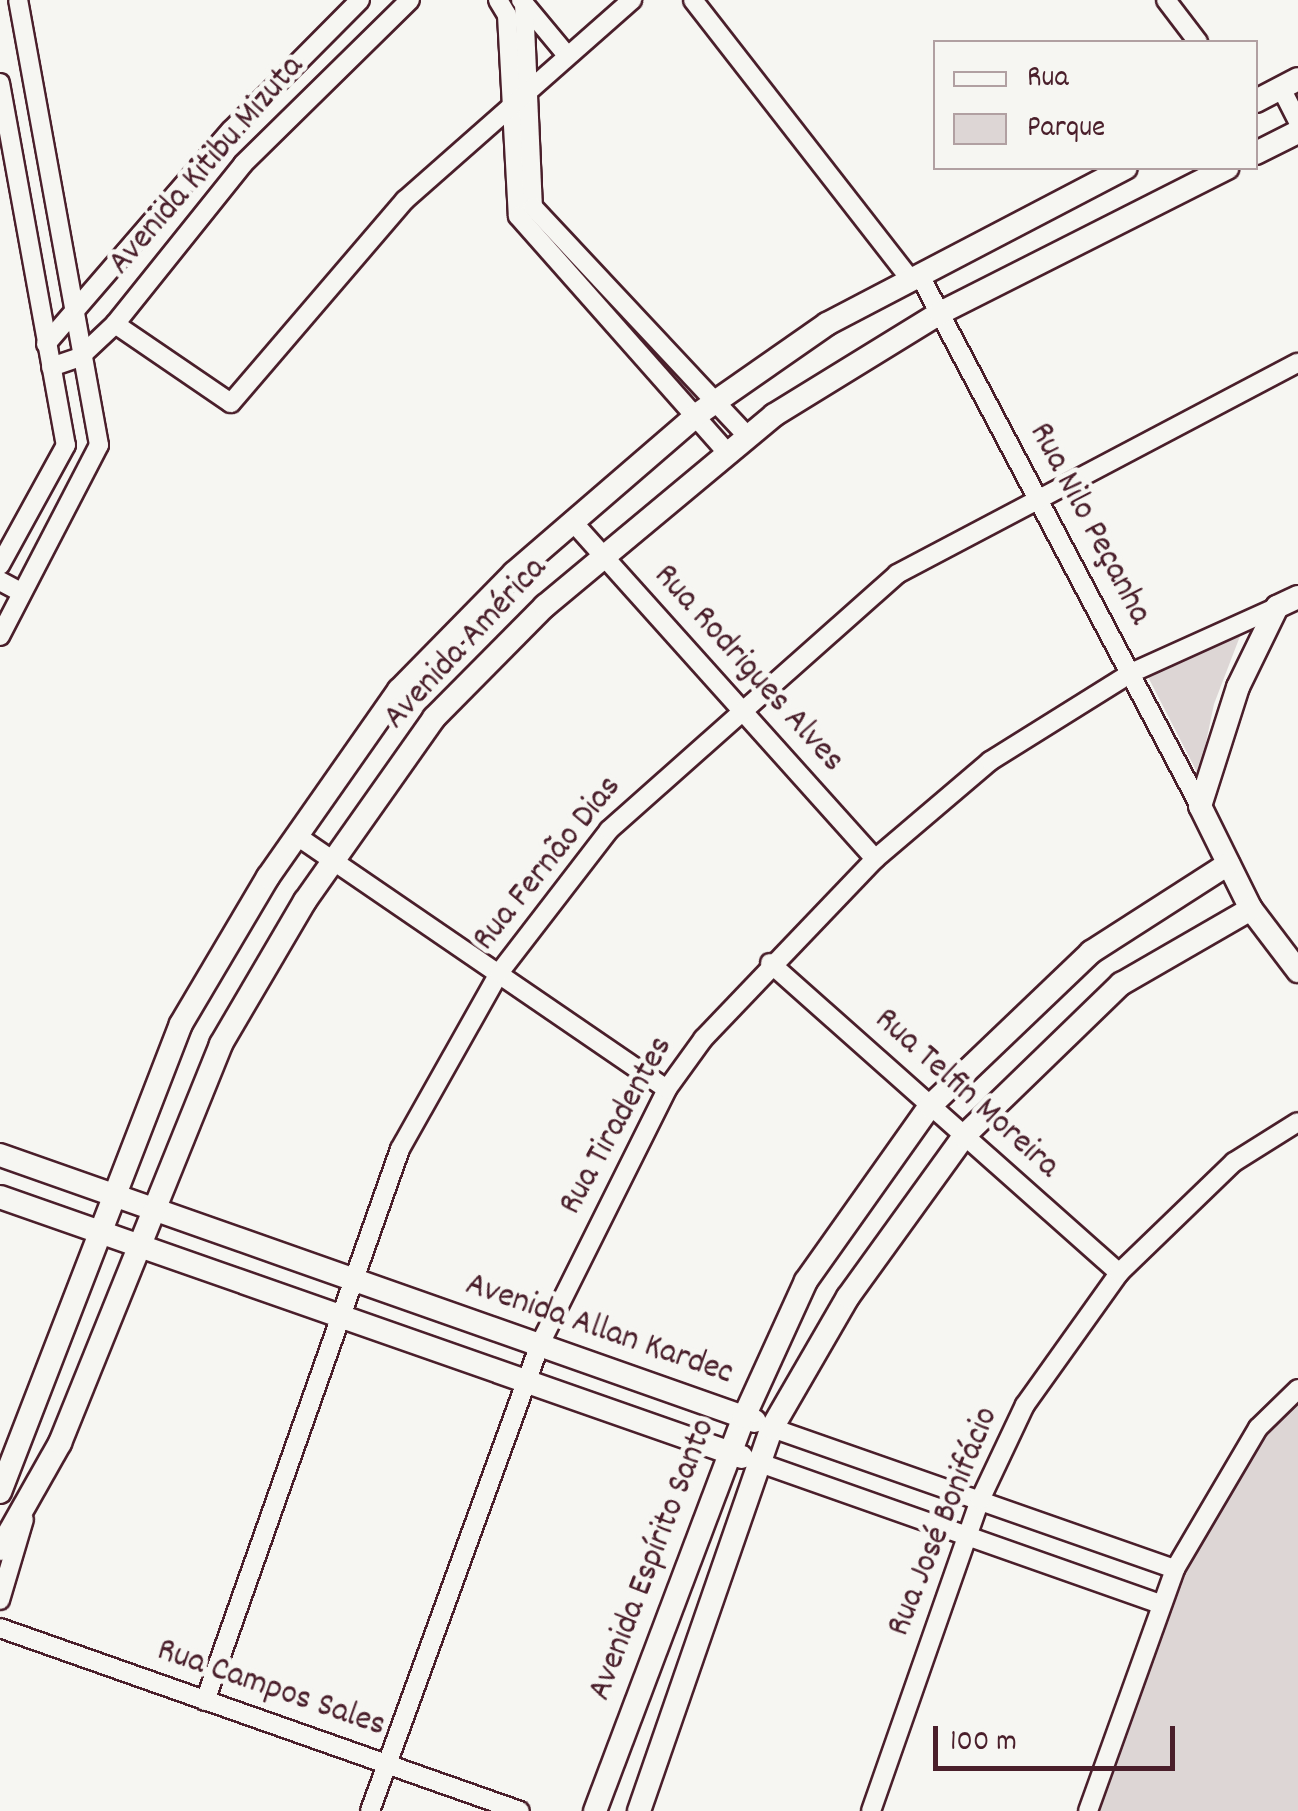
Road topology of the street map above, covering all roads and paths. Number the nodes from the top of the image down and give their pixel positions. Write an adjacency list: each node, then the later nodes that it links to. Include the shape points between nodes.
1 (18, 0): 23 (street)
2 (360, 0): 23 (street, via 231,130)
3 (410, 0): 24 (street, Avenida Kitibu Mizuta, via 243,164)
4 (498, 0): 15 (street)
5 (632, 0): 10 (street)
6 (693, 0): 21 (street, Rua Nilo Peçanha)
7 (1166, 0): 9 (street)
8 (522, 1): 10 (street); 13 (street)
9 (1196, 40)
10 (566, 53): 13 (street)
11 (0, 83): 25 (street)
12 (1289, 84): 14 (main road); 16 (street)
13 (528, 89): 15 (street); 29 (street, via 533,206)
14 (1258, 100)
15 (511, 104): 24 (street, via 358,250 231,402); 30 (street, via 518,216)
16 (1298, 121)
17 (1298, 132): 18 (main road)
18 (1258, 152)
19 (1122, 170): 21 (main road, Avenida América)
20 (1224, 170): 22 (main road, Avenida América)
21 (914, 276): 22 (street, Rua Nilo Peçanha); 29 (main road, Avenida América)
22 (940, 313): 31 (main road, Avenida América); 33 (street, Rua Nilo Peçanha)
23 (73, 324): 25 (street); 26 (street)
24 (115, 324): 26 (street, Avenida Kitibu Mizuta)
25 (46, 344): 28 (street)
26 (80, 356): 28 (street, Avenida Kitibu Mizuta); 38 (street, via 99,446)
27 (1298, 362): 33 (street, Rua Fernão Dias)
28 (51, 367): 36 (street, via 66,445)
29 (718, 400): 30 (main road, Avenida América); 31 (street)
30 (698, 414): 32 (street); 34 (main road, Avenida América)
31 (746, 435): 32 (main road, Avenida América)
32 (726, 450): 35 (main road, Avenida América)
33 (1038, 498): 41 (street, Rua Nilo Peçanha); 42 (street, Rua Fernão Dias, via 897,574)
34 (572, 521): 35 (street, Rua Rodrigues Alves); 44 (main road, Avenida América, via 399,690)
35 (602, 554): 42 (street, Rua Rodrigues Alves); 46 (main road, Avenida América, via 434,718)
36 (0, 565)
37 (0, 581): 38 (street)
38 (21, 592): 40 (street)
39 (1287, 602): 41 (street, Rua Tiradentes); 43 (main road, via 1238,687)
40 (0, 636)
41 (1131, 673): 43 (street, Rua Nilo Peçanha); 45 (street, Rua Tiradentes, via 990,761)
42 (738, 707): 45 (street, Rua Rodrigues Alves); 51 (street, Rua Fernão Dias, via 610,830)
43 (1200, 806): 47 (main road)
44 (297, 836): 46 (street); 58 (main road, Avenida América, via 181,1024)
45 (874, 859): 49 (street, Rua Tiradentes)
46 (334, 860): 51 (street); 60 (main road, Avenida América, via 221,1044)
47 (1228, 864): 48 (main road); 54 (main road, Avenida Espírito Santo, via 1091,952)
48 (1250, 909): 50 (main road); 56 (main road, Avenida Espírito Santo, via 1121,984)
49 (770, 963): 53 (street, Rua Tiradentes); 54 (street, Rua Telfin Moreira)
50 (1292, 969): 52 (street)
51 (498, 973): 53 (street); 64 (street, Rua Fernão Dias, via 400,1149)
52 (1298, 989)
53 (667, 1089): 66 (street, Rua Tiradentes)
54 (930, 1106): 56 (street, Rua Telfin Moreira); 69 (main road, Avenida Espírito Santo, via 806,1282)
55 (1298, 1122): 63 (street, Rua José Bonifácio, via 1234,1162)
56 (964, 1136): 63 (street, Rua Telfin Moreira); 70 (main road, Avenida Espírito Santo, via 848,1297)
57 (0, 1155): 58 (main road, Avenida Allan Kardec)
58 (114, 1195): 60 (main road, Avenida Allan Kardec); 61 (main road, Avenida América)
59 (0, 1197): 61 (main road, Avenida Allan Kardec)
60 (152, 1210): 62 (main road, Avenida América); 64 (main road, Avenida Allan Kardec)
61 (100, 1232): 62 (main road, Avenida Allan Kardec); 73 (main road, Avenida América)
62 (140, 1246): 65 (main road, Avenida Allan Kardec); 75 (main road, Avenida América)
63 (1119, 1273): 74 (street, Rua José Bonifácio, via 1025,1404)
64 (352, 1280): 65 (street, Rua Fernão Dias); 66 (main road, Avenida Allan Kardec)
65 (338, 1315): 67 (main road, Avenida Allan Kardec); 82 (street, Rua Fernão Dias)
66 (540, 1346): 67 (street, Rua Tiradentes); 69 (main road, Avenida Allan Kardec)
67 (526, 1380): 71 (main road, Avenida Allan Kardec); 83 (street, Rua Tiradentes)
68 (1298, 1388): 78 (street, via 1258,1428)
69 (744, 1417): 70 (main road, Avenida Allan Kardec); 71 (main road, Avenida Espírito Santo)
70 (772, 1428): 72 (main road, Avenida Espírito Santo); 74 (street, Avenida Allan Kardec)
71 (731, 1453): 72 (main road, Avenida Allan Kardec); 86 (main road, Avenida Espírito Santo)
72 (760, 1463): 76 (street, Avenida Allan Kardec); 87 (main road, Avenida Espírito Santo)
73 (0, 1492)
74 (980, 1500): 76 (street, Rua José Bonifácio); 78 (street, Avenida Allan Kardec)
75 (24, 1519): 77 (main road, Avenida América); 79 (street)
76 (967, 1536): 80 (street, Avenida Allan Kardec); 88 (street, Rua José Bonifácio)
77 (0, 1549)
78 (1175, 1568): 80 (street)
79 (0, 1600)
80 (1160, 1604): 89 (street)
81 (0, 1628): 82 (street, Rua Campos Sales)
82 (205, 1701): 83 (street, Rua Campos Sales)
83 (386, 1765): 84 (street, Rua Tiradentes); 85 (street, Rua Campos Sales)
84 (370, 1811)
85 (520, 1811)
86 (595, 1811)
87 (639, 1811)
88 (871, 1811)
89 (1088, 1811)

